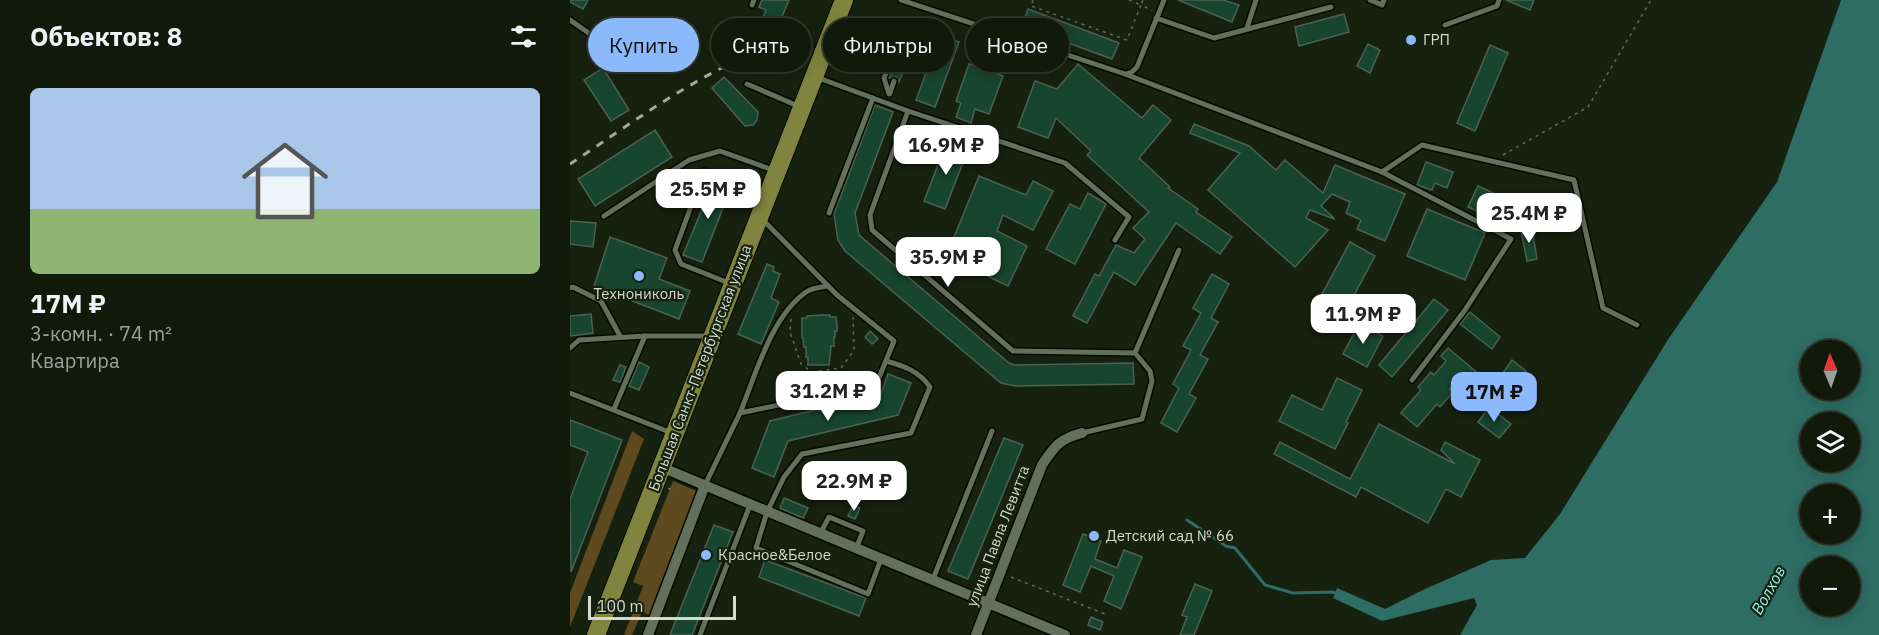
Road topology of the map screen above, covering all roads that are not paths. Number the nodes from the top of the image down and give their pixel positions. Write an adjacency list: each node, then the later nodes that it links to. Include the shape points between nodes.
1 (844, 0): 16 (main road, Большая Санкт-Петербургская улица)
2 (901, 0): 15 (lane)
3 (1164, 0): 9 (lane)
4 (1256, 0): 12 (lane)
5 (1370, 0): 6 (lane, via 1382,5)
6 (1384, 0)
7 (1499, 0): 11 (lane, via 1497,6)
8 (1331, 7): 12 (lane)
9 (1157, 15): 12 (lane, via 1214,38); 15 (lane, via 1137,67)
10 (570, 20): 13 (lane)
11 (1445, 25)
12 (1248, 28)
13 (588, 33)
14 (886, 72): 19 (lane, via 884,78)
15 (1125, 74): 26 (lane)
16 (815, 76): 20 (lane); 22 (main road, Большая Санкт-Петербургская улица)
17 (894, 81): 19 (lane)
18 (747, 84): 22 (lane)
19 (890, 94): 21 (lane)
20 (873, 98): 21 (lane); 27 (lane)
21 (886, 103): 23 (lane)
22 (802, 108): 25 (main road, Большая Санкт-Петербургская улица)
23 (908, 111): 30 (lane, via 1065,163 1129,217); 40 (lane, via 870,215 872,230 1013,351)
24 (704, 171): 32 (lane, via 675,250 681,264)
25 (777, 172): 28 (lane, via 720,151 689,160); 29 (main road, Большая Санкт-Петербургская улица)
26 (1382, 172): 35 (lane, via 1422,145 1574,180 1603,308); 42 (lane, via 1511,239 1465,310)
27 (829, 213)
28 (604, 216)
29 (760, 217): 32 (main road, Большая Санкт-Петербургская улица); 33 (lane)
30 (1115, 240)
31 (1179, 250): 40 (lane)
32 (733, 284): 38 (main road, Большая Санкт-Петербургская улица)
33 (828, 286): 41 (lane, via 894,341); 45 (lane, via 808,291 786,310 769,340)
34 (570, 288): 36 (lane, via 601,301)
35 (1637, 326)
36 (620, 336): 37 (lane); 39 (lane, via 579,340)
37 (645, 336): 38 (lane); 44 (lane)
38 (713, 336): 48 (main road, Большая Санкт-Петербургская улица)
39 (570, 348)
40 (1135, 353): 47 (lane, via 1150,371 1152,381 1142,419)
41 (886, 361): 45 (lane, via 876,385); 52 (lane, via 912,369 930,387 911,433 802,454 784,477)
42 (1412, 380)
43 (570, 393): 44 (lane)
44 (614, 410): 48 (lane)
45 (740, 413): 50 (lane)
46 (992, 431): 56 (lane)
47 (1082, 433): 57 (street, улица Павла Левитта, via 1065,438 1042,465)
48 (674, 434): 49 (main road, Большая Санкт-Петербургская улица)
49 (661, 467): 50 (street); 58 (main road, Большая Санкт-Петербургская улица)
50 (705, 485): 51 (street); 59 (street)
51 (751, 504): 52 (street); 60 (lane)
52 (767, 512): 53 (street); 55 (lane, via 756,548 868,594)
53 (820, 534): 54 (street); 54 (lane, via 830,517 838,520 863,531)
54 (856, 549): 55 (street)
55 (881, 560): 56 (street)
56 (932, 581): 57 (street)
57 (987, 604): 61 (street, улица Павла Левитта); 62 (street)
58 (596, 635)
59 (648, 635)
60 (700, 635)
61 (975, 635)
62 (1065, 635)

